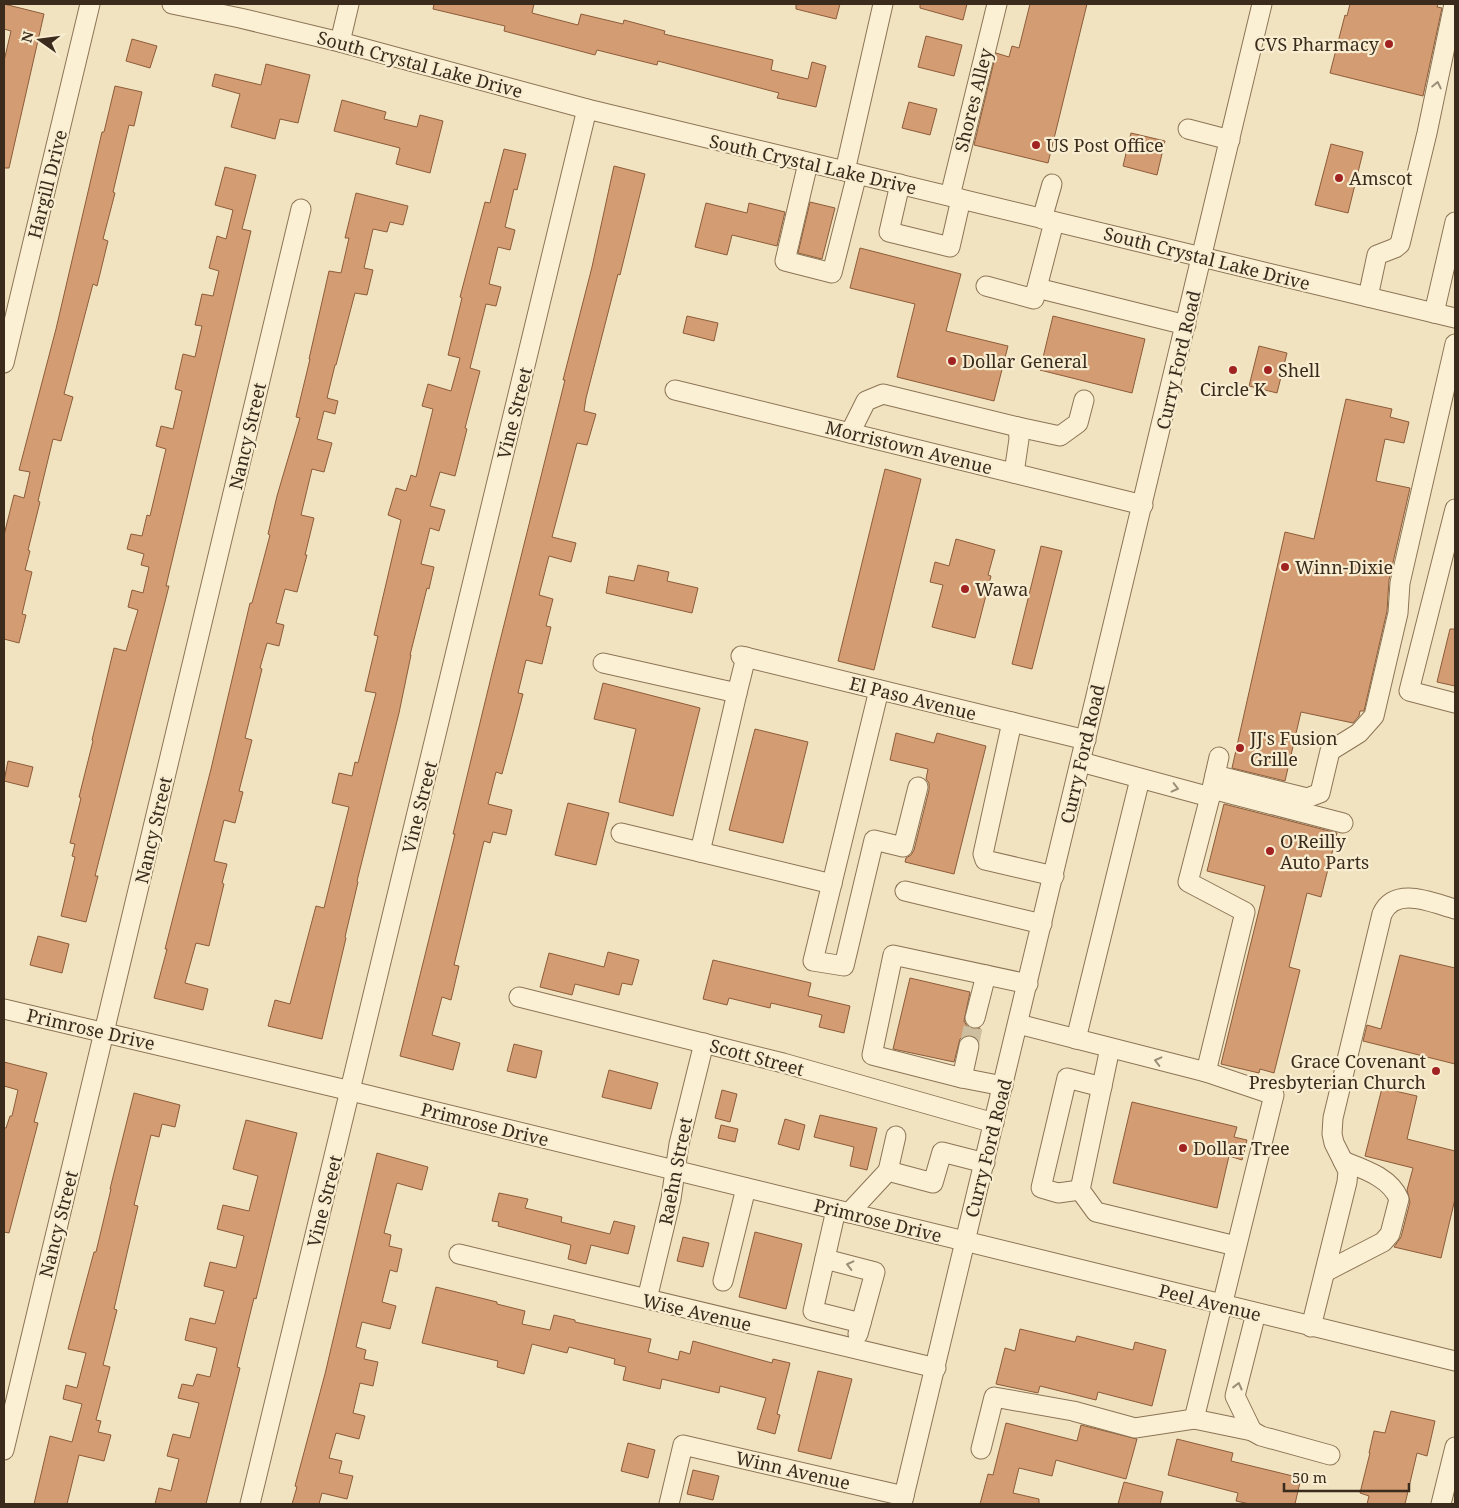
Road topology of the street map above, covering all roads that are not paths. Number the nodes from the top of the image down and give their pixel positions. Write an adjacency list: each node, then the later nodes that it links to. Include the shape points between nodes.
1 (90, 4): 28 (street, Hargill Drive)
2 (172, 4): 8 (street, South Crystal Lake Drive)
3 (349, 4): 8 (street)
4 (883, 4): 13 (street)
5 (996, 4): 16 (street, Shores Alley)
6 (1262, 4): 11 (street, Curry Ford Road)
7 (1454, 4): 23 (street, one-way to 7, via 1377,255 1400,244)
8 (340, 42): 9 (street, South Crystal Lake Drive)
9 (586, 109): 12 (street, South Crystal Lake Drive); 69 (street, Vine Street)
10 (1188, 129): 11 (street)
11 (1230, 140): 20 (street, Curry Ford Road)
12 (808, 162): 13 (street, South Crystal Lake Drive); 13 (street, via 785,261 832,272)
13 (851, 173): 14 (street, South Crystal Lake Drive)
14 (900, 184): 16 (street, South Crystal Lake Drive); 16 (street, Shores Alley, via 890,232 950,247)
15 (1052, 184): 18 (street)
16 (956, 198): 18 (street, South Crystal Lake Drive)
17 (301, 209): 60 (street, Nancy Street)
18 (1048, 220): 20 (street, South Crystal Lake Drive); 22 (street)
19 (1455, 222): 24 (street)
20 (1202, 256): 23 (street, South Crystal Lake Drive); 26 (street, Curry Ford Road)
21 (986, 286): 22 (street, via 1034,298)
22 (1037, 288): 26 (street)
23 (1368, 297): 24 (street, South Crystal Lake Drive)
24 (1434, 313): 25 (street, South Crystal Lake Drive)
25 (1455, 318)
26 (1186, 324): 34 (street, Curry Ford Road)
27 (1455, 344): 44 (street, via 1400,583 1398,613 1374,716 1359,733 1330,751 1320,793 1308,798)
28 (4, 364)
29 (675, 390): 32 (street, Morristown Avenue)
30 (1084, 400): 31 (street, via 1078,423 1060,436)
31 (1018, 427): 32 (street, via 883,394 866,401); 33 (street)
32 (850, 433): 33 (street, Morristown Avenue)
33 (1014, 473): 34 (street, Morristown Avenue)
34 (1143, 504): 41 (street, Curry Ford Road)
35 (1455, 509): 39 (street, via 1409,692)
36 (603, 663): 38 (street)
37 (879, 690): 38 (street, El Paso Avenue, via 743,656); 40 (street, El Paso Avenue); 50 (street)
38 (737, 693): 48 (street)
39 (1455, 704)
40 (1012, 722): 41 (street, El Paso Avenue); 49 (street, via 983,854 985,860)
41 (1086, 740): 42 (street, Curry Ford Road)
42 (1081, 762): 43 (street); 49 (street, Curry Ford Road)
43 (1140, 779): 44 (street, one-way to 44); 61 (street)
44 (1214, 779): 46 (street); 65 (street, via 1188,882 1245,912)
45 (918, 787): 50 (street, via 903,847 874,840 844,966 813,961)
46 (1343, 823)
47 (621, 833): 48 (street)
48 (700, 852): 50 (street)
49 (1054, 876): 53 (street, Curry Ford Road)
50 (832, 884)
51 (905, 891): 53 (street)
52 (1455, 909): 72 (street, via 1406,897 1386,906 1333,1118 1334,1143)
53 (1042, 924): 55 (street, Curry Ford Road)
54 (986, 975): 55 (street); 58 (street); 66 (street, via 893,955 872,1055)
55 (1028, 984): 59 (street, Curry Ford Road)
56 (519, 997): 62 (street, Scott Street)
57 (4, 1009): 60 (street, Primrose Drive)
58 (975, 1018)
59 (1018, 1024): 61 (street); 67 (street, Curry Ford Road)
60 (104, 1032): 69 (street, Primrose Drive); 97 (street, Nancy Street)
61 (1076, 1039): 64 (street)
62 (704, 1043): 70 (street, Scott Street); 74 (street, Raehn Street)
63 (969, 1046): 66 (street)
64 (1110, 1048): 65 (street, one-way to 64); 68 (street)
65 (1206, 1072): 80 (street, via 1274,1096)
66 (962, 1078): 67 (street)
67 (1003, 1086): 70 (street, Curry Ford Road)
68 (1102, 1088): 77 (street); 77 (street, via 1067,1078 1041,1188 1058,1193)
69 (351, 1091): 74 (street, Primrose Drive); 100 (street, Vine Street)
70 (994, 1123): 73 (street, Curry Ford Road)
71 (896, 1136): 75 (street)
72 (1343, 1161): 83 (street, via 1348,1170 1348,1182); 83 (street, via 1363,1168 1390,1185 1399,1199 1390,1234 1383,1242)
73 (985, 1163): 75 (street, via 942,1152 933,1183); 79 (street, Curry Ford Road)
74 (675, 1170): 76 (street, Primrose Drive); 85 (street, Raehn Street)
75 (888, 1171): 78 (street)
76 (746, 1188): 78 (street, Primrose Drive); 84 (street)
77 (1080, 1190): 80 (street, via 1096,1212)
78 (842, 1211): 79 (street, Primrose Drive); 82 (street)
79 (966, 1242): 86 (street, Peel Avenue); 92 (street, Curry Ford Road)
80 (1236, 1246): 86 (street)
81 (459, 1254): 85 (street, Wise Avenue)
82 (825, 1259): 88 (street, via 813,1311); 88 (street, one-way to 82, via 875,1272)
83 (1325, 1272): 89 (street)
84 (723, 1281)
85 (647, 1300): 90 (street, Wise Avenue)
86 (1221, 1305): 87 (street, Peel Avenue); 93 (street)
87 (1256, 1313): 89 (street, Peel Avenue); 94 (street, one-way to 87, via 1235,1396)
88 (862, 1323): 90 (street)
89 (1312, 1327): 91 (street, Peel Avenue)
90 (854, 1349): 92 (street, Wise Avenue)
91 (1455, 1362)
92 (936, 1368): 99 (street, Curry Ford Road)
93 (1194, 1419): 94 (street); 96 (street, via 1135,1428 1073,1411 994,1397)
94 (1252, 1431): 98 (street)
95 (1455, 1447): 102 (street)
96 (981, 1449)
97 (4, 1450)
98 (1330, 1455)
99 (903, 1500): 101 (street, Winn Avenue, via 683,1445)
100 (250, 1504)
101 (669, 1504)
102 (1441, 1504)

